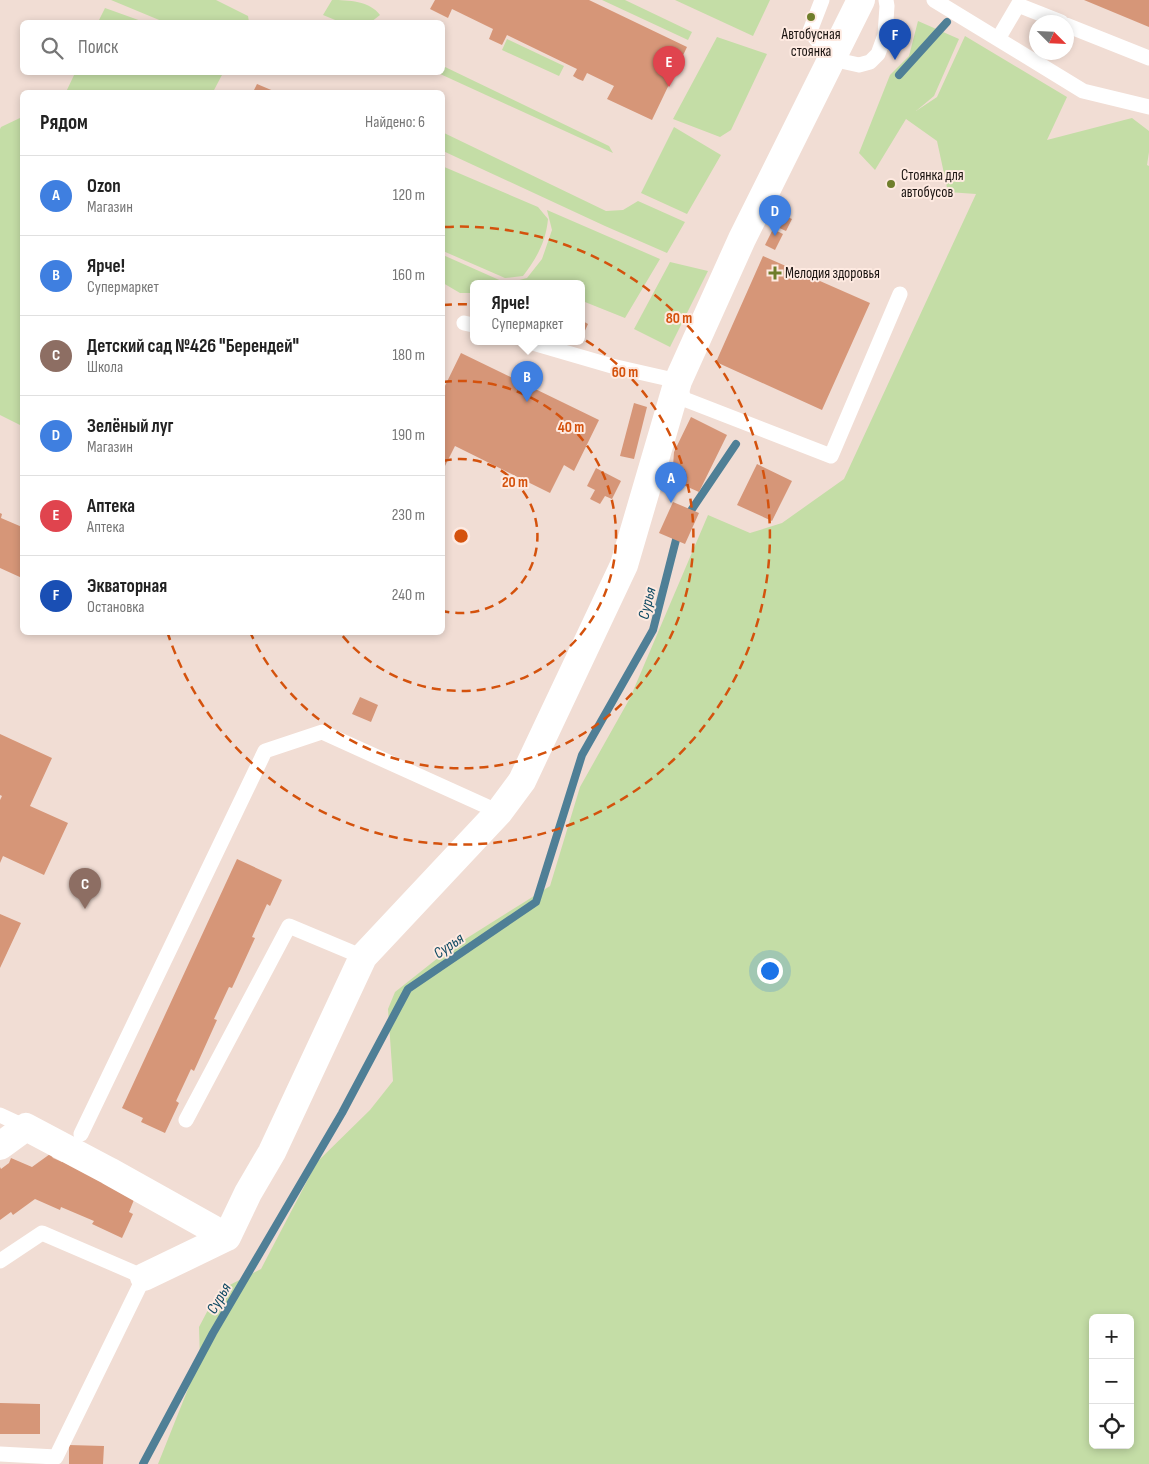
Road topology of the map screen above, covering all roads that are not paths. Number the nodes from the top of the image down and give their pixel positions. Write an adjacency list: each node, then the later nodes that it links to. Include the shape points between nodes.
1 (822, 0): 10 (lane, via 810,31)
2 (861, 0): 10 (street)
3 (886, 0): 10 (lane, via 885,35 878,54 870,62 859,65)
4 (934, 0): 8 (lane)
5 (1021, 3): 6 (lane); 8 (lane)
6 (1046, 15)
7 (1074, 28): 9 (lane)
8 (998, 39): 11 (lane, via 1083,91)
9 (1149, 58)
10 (832, 59): 14 (street, via 742,239)
11 (1149, 107)
12 (900, 294): 14 (lane, via 830,456 684,399)
13 (540, 345): 14 (lane)
14 (678, 381): 15 (street, via 624,566 522,782)
15 (499, 812): 16 (street); 20 (lane, via 322,732 265,750)
16 (364, 957): 18 (lane, via 289,926); 22 (street, via 272,1152)
17 (0, 1115): 19 (lane)
18 (186, 1120)
19 (26, 1127): 21 (street); 22 (street)
20 (81, 1134)
21 (0, 1146)
22 (227, 1237): 24 (street)
23 (0, 1261): 24 (lane, via 42,1233)
24 (144, 1277): 26 (lane)
25 (0, 1454): 26 (lane)
26 (56, 1461)

